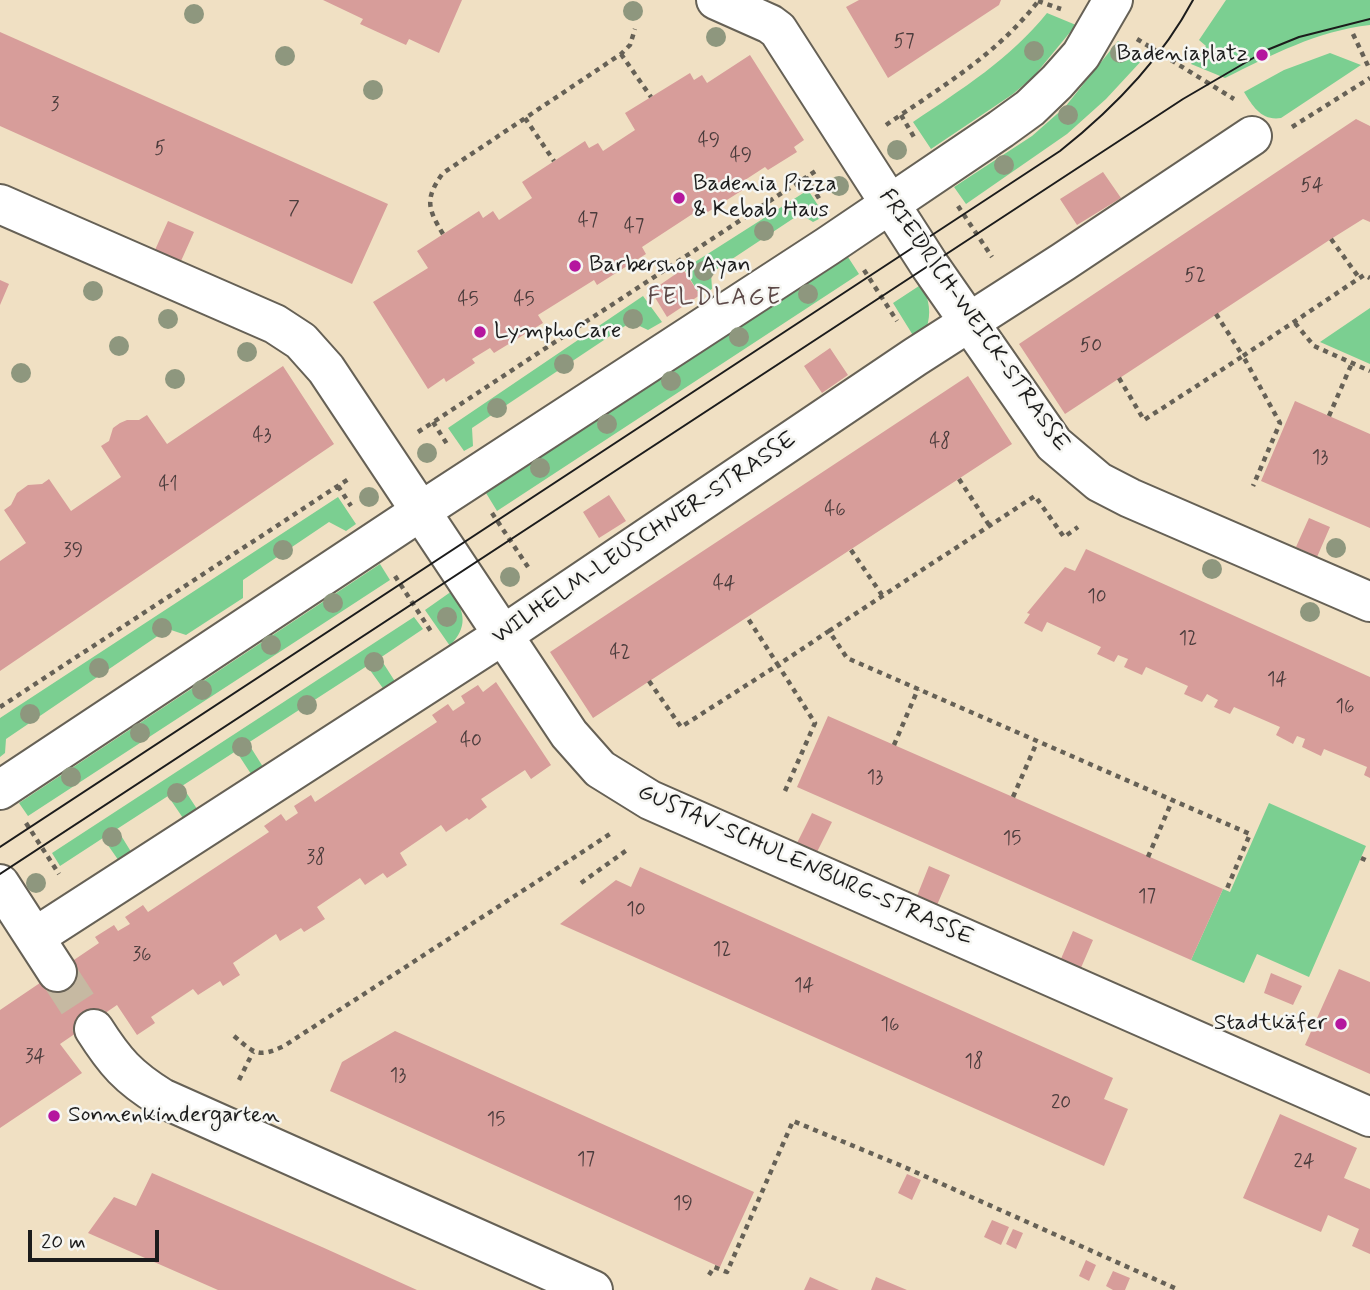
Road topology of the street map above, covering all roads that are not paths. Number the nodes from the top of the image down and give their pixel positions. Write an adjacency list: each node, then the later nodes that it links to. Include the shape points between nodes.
1 (716, 0): 5 (street, FRIEDRICH-WEICK-STRASSE, via 778,30)
2 (1107, 11): 5 (street, via 1081,55 1030,108)
3 (1256, 133): 6 (street, WILHELM-LEUSCHNER-STRASSE)
4 (0, 204): 7 (street, GUSTAV-SCHULENBURG-STRASSE, via 289,331 321,362)
5 (890, 204): 6 (street, FRIEDRICH-WEICK-STRASSE); 7 (street)
6 (969, 322): 8 (street, FRIEDRICH-WEICK-STRASSE, via 1054,444 1099,482); 9 (street, WILHELM-LEUSCHNER-STRASSE)
7 (421, 511): 9 (street, GUSTAV-SCHULENBURG-STRASSE); 10 (street)
8 (1370, 602)
9 (503, 635): 12 (street, WILHELM-LEUSCHNER-STRASSE); 15 (street, GUSTAV-SCHULENBURG-STRASSE, via 569,734 600,769 650,800)
10 (2, 789)
11 (0, 884): 12 (street)
12 (35, 937): 13 (street)
13 (57, 972)
14 (94, 1029): 16 (street, via 120,1067 162,1098)
15 (1370, 1117)
16 (593, 1290)

